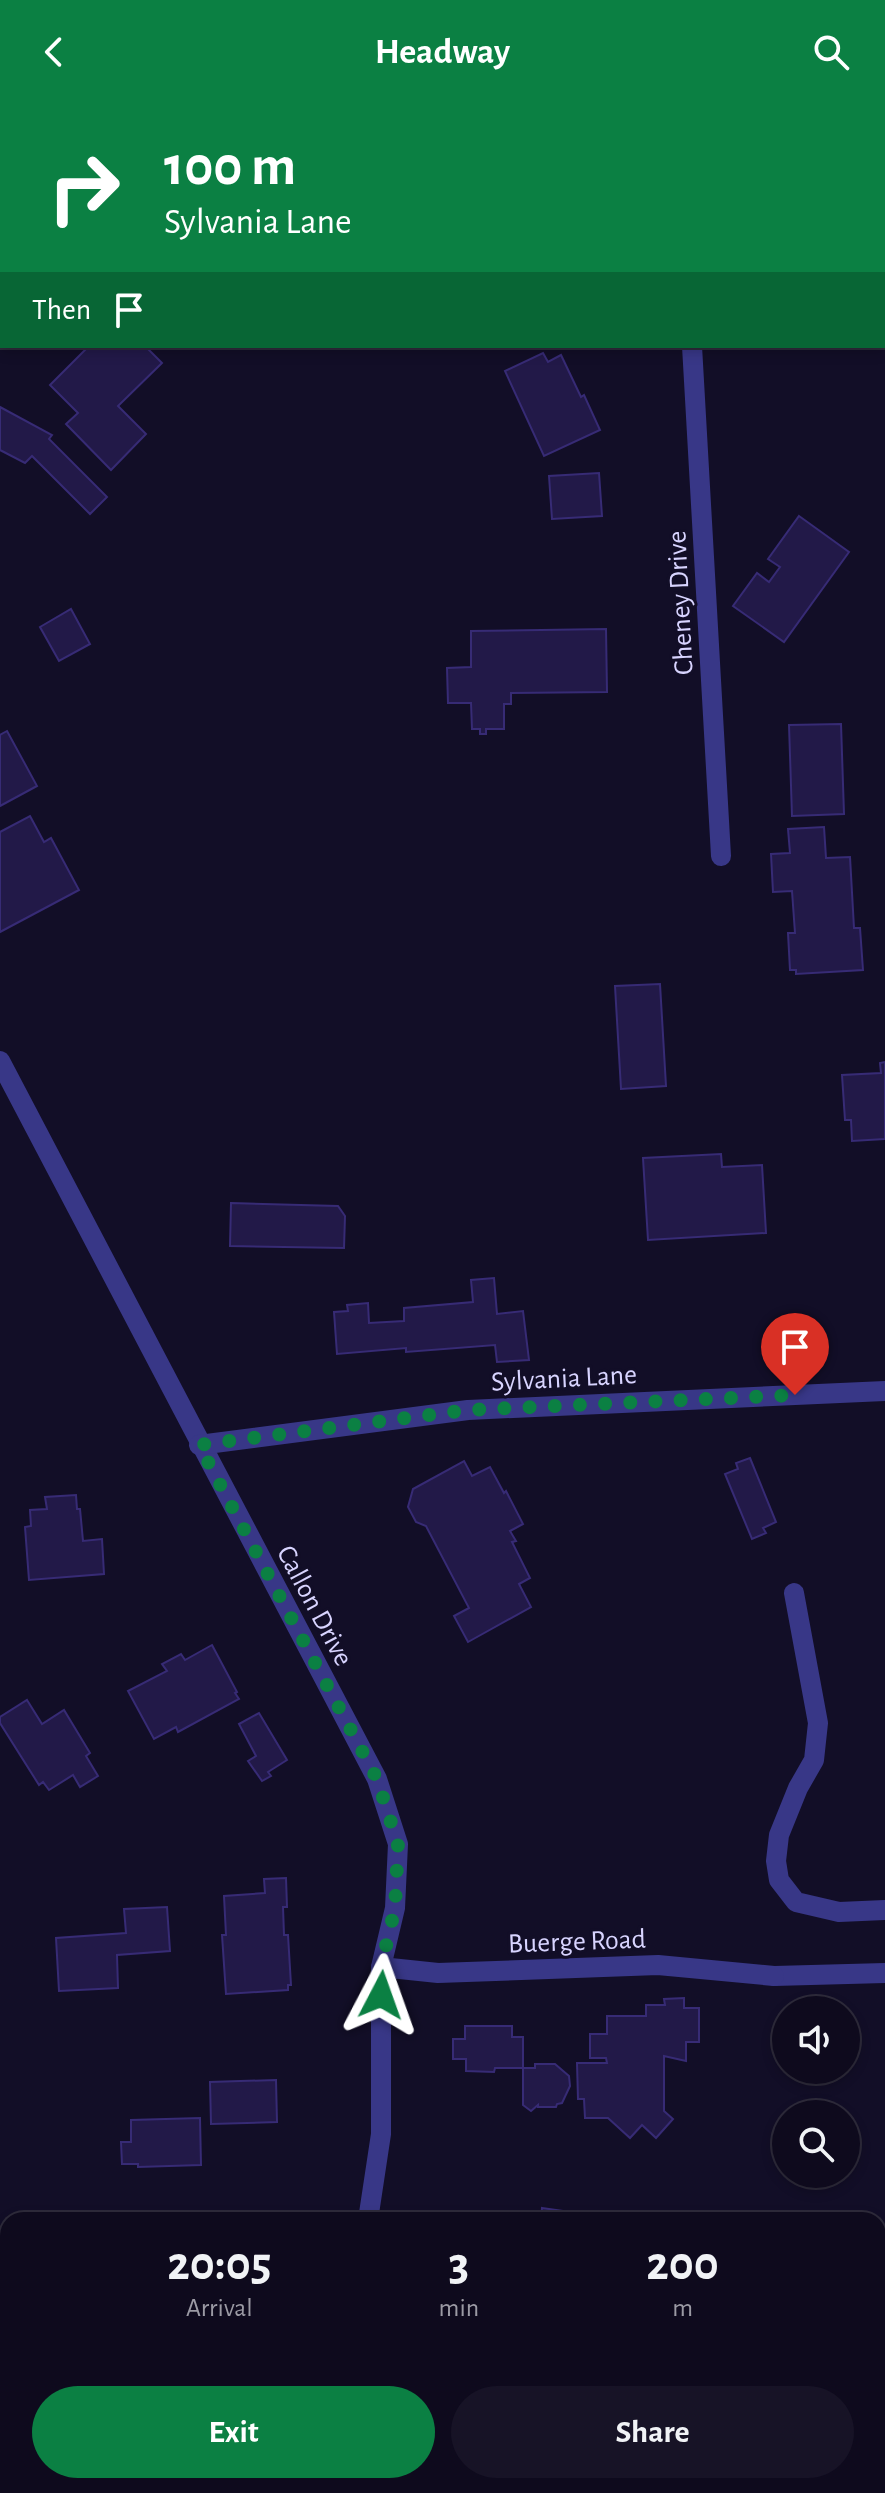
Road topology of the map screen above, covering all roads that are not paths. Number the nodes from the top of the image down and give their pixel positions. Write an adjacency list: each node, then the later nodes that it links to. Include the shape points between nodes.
1 (692, 348): 2 (street, Cheney Drive)
2 (721, 856)
3 (0, 1061): 5 (street, Callon Drive)
4 (885, 1391): 5 (street, Sylvania Lane, via 468,1410)
5 (199, 1445): 8 (street, Callon Drive, via 377,1779 398,1844 395,1908)
6 (794, 1593): 7 (street, via 818,1723 814,1760 779,1835 779,1880 796,1902 839,1912)
7 (885, 1910)
8 (381, 1967): 9 (street, Buerge Road, via 438,1973 658,1965 774,1976); 10 (street, Callon Drive, via 381,2134)
9 (885, 1973)
10 (369, 2212)

